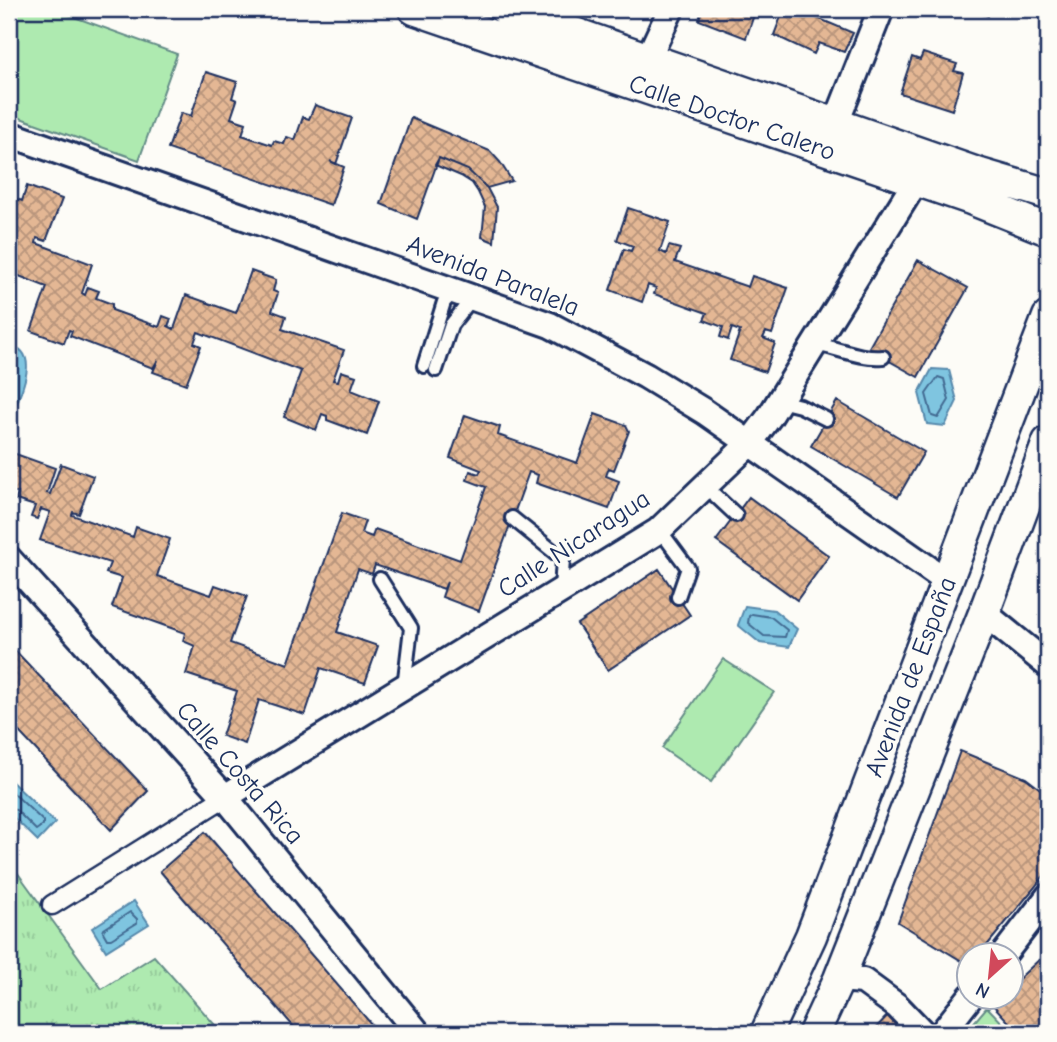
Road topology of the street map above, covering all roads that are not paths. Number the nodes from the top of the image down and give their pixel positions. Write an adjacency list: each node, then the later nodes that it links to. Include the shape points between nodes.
1 (414, 9): 9 (street, Calle Doctor Calero)
2 (505, 9): 5 (street, Calle Doctor Calero)
3 (671, 9): 6 (street)
4 (881, 9): 7 (street)
5 (561, 18): 6 (street, Calle Doctor Calero)
6 (648, 58): 7 (street, Calle Doctor Calero)
7 (836, 123): 10 (street, Calle Doctor Calero)
8 (9, 134): 13 (street, Avenida Paralela)
9 (916, 181): 11 (street, Calle Doctor Calero); 15 (street, Calle Nicaragua)
10 (1048, 194)
11 (1048, 229): 12 (street)
12 (1048, 248)
13 (464, 294): 13 (lane, via 451,325 430,368 444,302); 20 (street, Avenida Paralela, via 550,325 646,376)
14 (1048, 317): 27 (street, Avenida de España)
15 (815, 344): 16 (lane, via 867,358); 17 (street, Calle Nicaragua)
16 (883, 357)
17 (779, 401): 18 (lane); 20 (street, Calle Nicaragua)
18 (826, 419)
19 (1048, 442): 30 (street, Avenida de España)
20 (749, 444): 21 (street, Calle Nicaragua); 27 (street, Avenida Paralela)
21 (705, 486): 22 (lane); 24 (street, Calle Nicaragua)
22 (736, 515)
23 (512, 518): 28 (lane, via 563,559)
24 (659, 529): 28 (street, Calle Nicaragua); 29 (lane, via 688,568)
25 (9, 559): 33 (street, Calle Costa Rica)
26 (380, 579): 32 (lane, via 411,628)
27 (948, 582): 40 (street, Avenida de España, via 811,936)
28 (561, 591): 32 (street, Calle Nicaragua)
29 (678, 597)
30 (984, 613): 31 (street); 37 (street, Avenida de España)
31 (1048, 665)
32 (404, 687): 33 (street, Calle Nicaragua)
33 (225, 797): 35 (street); 39 (street, Calle Costa Rica)
34 (1048, 897): 36 (street)
35 (52, 905)
36 (1015, 940)
37 (839, 979): 41 (street, Avenida de España); 42 (street, via 863,981)
38 (960, 1010): 43 (street)
39 (418, 1033)
40 (765, 1033)
41 (814, 1033)
42 (923, 1033)
43 (942, 1033)

